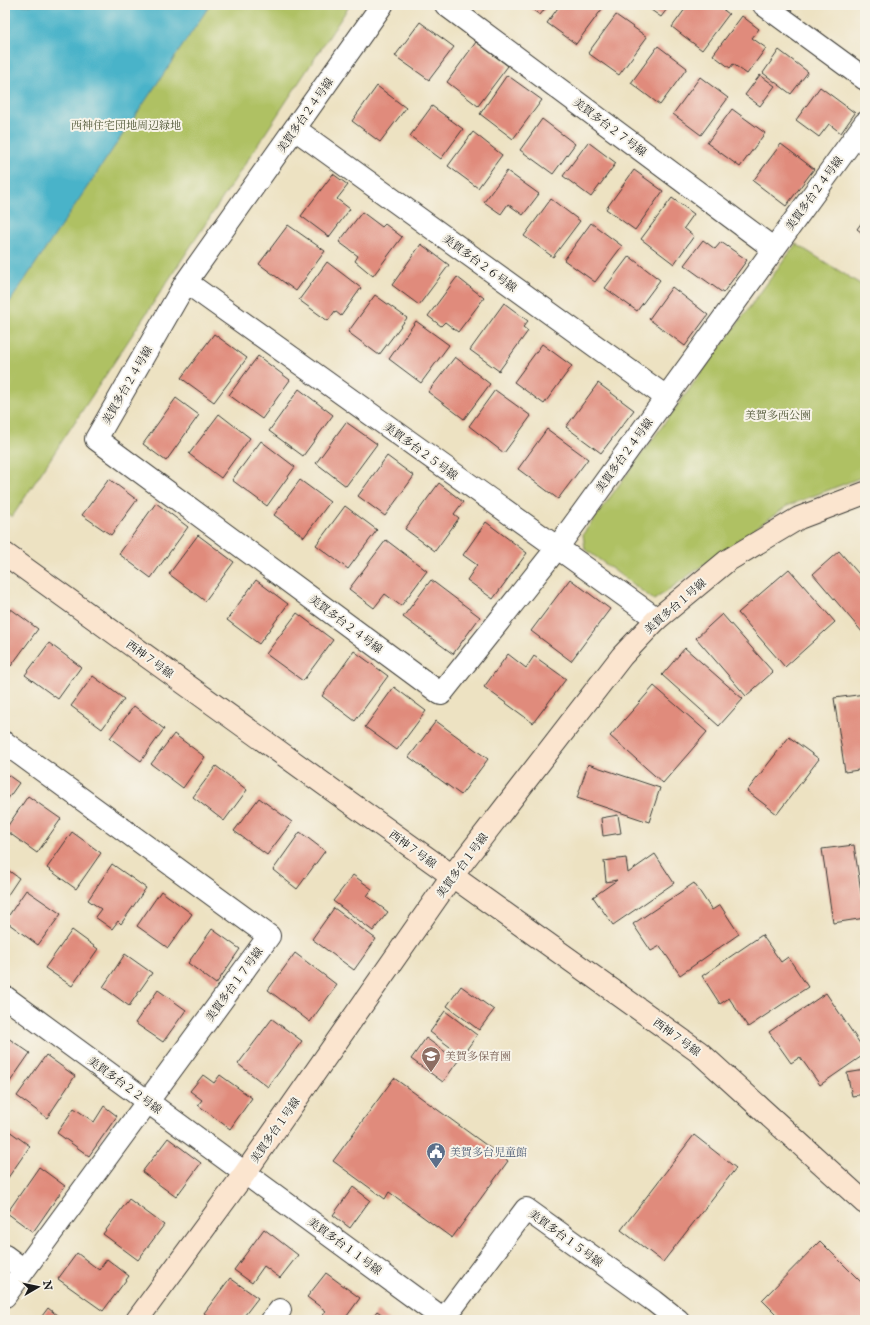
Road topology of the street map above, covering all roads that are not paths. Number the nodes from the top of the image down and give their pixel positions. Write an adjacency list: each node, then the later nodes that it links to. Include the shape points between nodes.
1 (382, 5): 6 (street, 美賀多台２４号線)
2 (446, 5): 7 (street, 美賀多台２７号線)
3 (764, 5): 4 (street)
4 (865, 79)
5 (865, 123): 7 (street, 美賀多台２４号線)
6 (295, 129): 8 (street, 美賀多台２４号線); 9 (street, 美賀多台２６号線)
7 (774, 249): 9 (street, 美賀多台２４号線)
8 (186, 282): 11 (street, 美賀多台２５号線); 11 (street, 美賀多台２４号線, via 96,439 441,694)
9 (666, 397): 11 (street, 美賀多台２４号線)
10 (865, 493): 13 (street, 美賀多台１号線, via 799,518 727,561)
11 (557, 548): 13 (street, 美賀多台２５号線)
12 (5, 554): 15 (street, 西神７号線)
13 (657, 619): 15 (street, 美賀多台１号線, via 622,656)
14 (5, 743): 17 (street, 美賀多台１７号線, via 269,936)
15 (452, 876): 18 (street, 美賀多台１号線); 19 (street, 西神７号線, via 699,1052)
16 (5, 997): 17 (street, 美賀多台２２号線)
17 (147, 1101): 18 (street, 美賀多台２２号線); 21 (street, 美賀多台１７号線)
18 (245, 1173): 23 (street, 美賀多台１号線); 24 (street, 美賀多台１１号線)
19 (865, 1203)
20 (5, 1256): 21 (street)
21 (24, 1270): 22 (street, 美賀多台１７号線)
22 (5, 1296)
23 (137, 1320)
24 (444, 1320): 25 (street, 美賀多台１５号線, via 526,1210)
25 (678, 1320)

